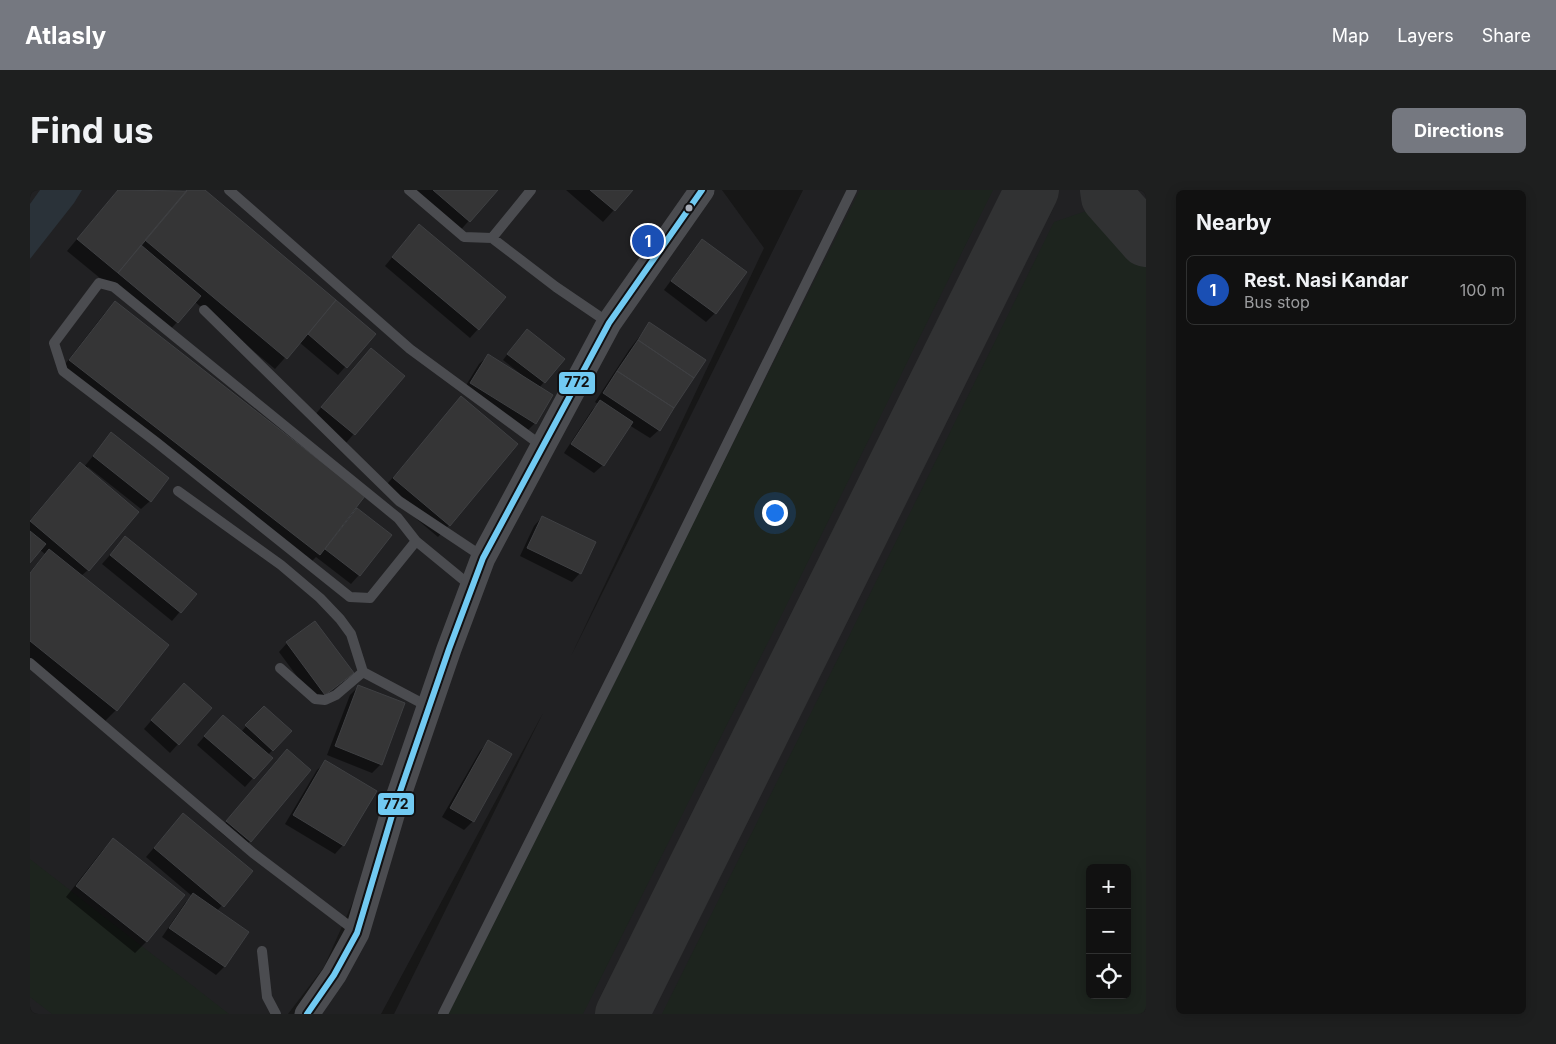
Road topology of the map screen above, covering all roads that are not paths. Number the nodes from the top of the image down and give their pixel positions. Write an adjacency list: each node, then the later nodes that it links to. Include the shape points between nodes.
1 (229, 190): 9 (lane, via 410,349)
2 (409, 190): 6 (lane, via 464,237)
3 (530, 190): 6 (lane)
4 (702, 190): 8 (street)
5 (852, 190): 22 (lane)
6 (492, 238): 8 (lane)
7 (204, 310): 12 (lane, via 399,501)
8 (609, 323): 9 (street)
9 (542, 447): 12 (street)
10 (178, 491): 16 (lane, via 281,565 320,598 351,634)
11 (416, 541): 11 (lane, via 370,598 350,597 63,371 54,343 100,283 114,287 398,518); 13 (lane)
12 (483, 558): 13 (street)
13 (472, 587): 17 (street)
14 (30, 663): 18 (lane, via 253,853)
15 (280, 668): 16 (lane, via 316,699 325,700)
16 (363, 672): 17 (lane)
17 (429, 707): 18 (street, via 393,812)
18 (358, 933): 21 (street)
19 (262, 951): 20 (lane, via 267,997)
20 (276, 1014)
21 (307, 1014)
22 (443, 1014)

